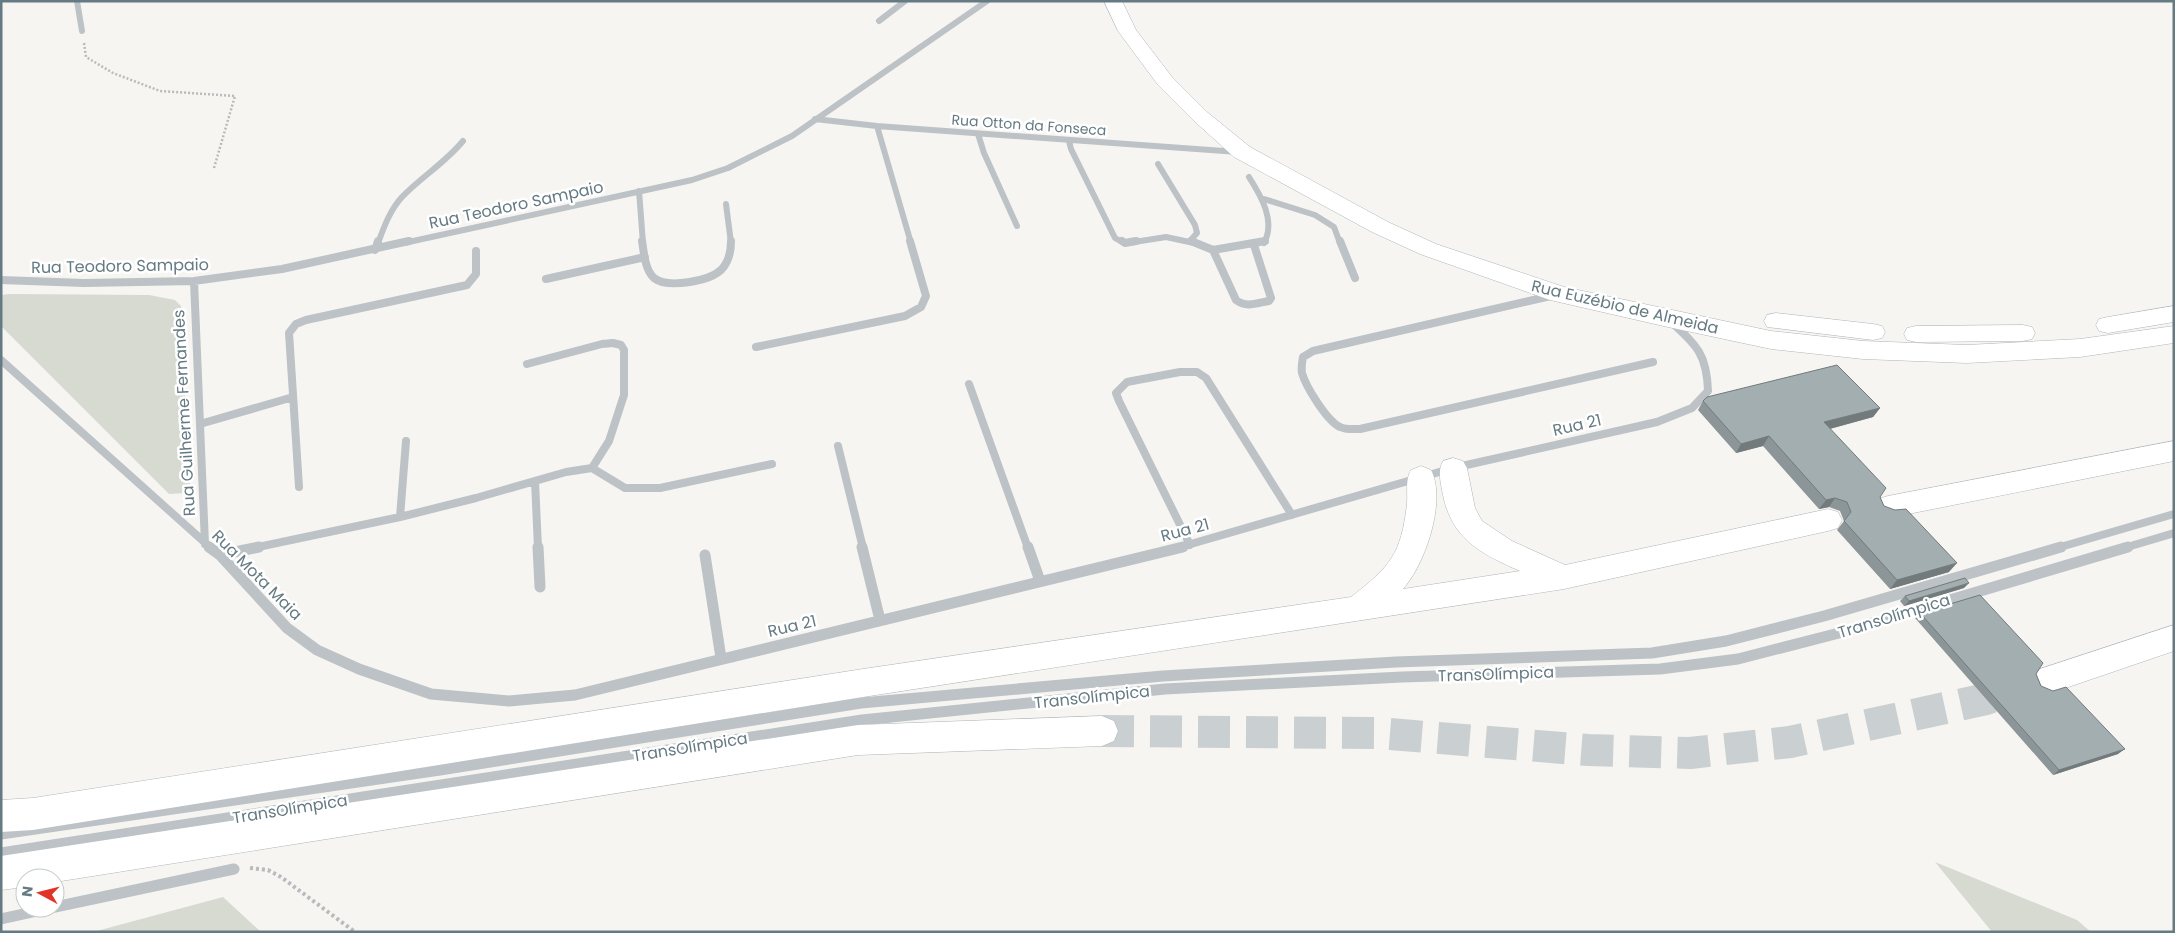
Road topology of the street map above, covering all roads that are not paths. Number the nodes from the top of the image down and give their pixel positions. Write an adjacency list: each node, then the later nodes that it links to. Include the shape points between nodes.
1 (77, 1): 7 (street)
2 (905, 1): 6 (street)
3 (987, 1): 8 (street, Rua Teodoro Sampaio)
4 (1113, 1): 13 (main road, Rua Euzébio de Almeida, via 1127,31 1165,81)
5 (1128, 1): 31 (main road, Rua Euzébio de Almeida, via 1143,28 1164,54 1201,94 1251,137 1379,210 1441,238 1519,265 1675,306 1858,331 1937,335 2055,332)
6 (879, 21)
7 (82, 31)
8 (815, 119): 9 (street, Rua Otton da Fonseca); 16 (street, Rua Teodoro Sampaio, via 792,136 728,168 692,180)
9 (877, 126): 10 (street, Rua Otton da Fonseca); 34 (street, via 926,296 924,305 905,316)
10 (978, 134): 12 (street, Rua Otton da Fonseca); 19 (street)
11 (463, 141): 22 (street, via 453,155 400,199 390,213)
12 (1069, 141): 13 (street, Rua Otton da Fonseca); 20 (street, via 1115,238 1125,243 1166,237)
13 (1242, 152): 30 (main road, Rua Euzébio de Almeida, via 1380,227 1428,249)
14 (1158, 164): 20 (street, via 1195,225 1197,233)
15 (1250, 177): 17 (street)
16 (639, 191): 22 (street, Rua Teodoro Sampaio); 25 (street)
17 (1264, 199): 21 (street, via 1268,238 1264,244); 26 (street, via 1315,215 1334,228)
18 (726, 204): 25 (street, via 731,249 729,258 719,271 705,278 671,284 658,282 651,275)
19 (1017, 226)
20 (1190, 241): 23 (street)
21 (1254, 245): 23 (street); 23 (street, via 1271,298 1246,306 1236,300)
22 (375, 250): 29 (street, Rua Teodoro Sampaio, via 282,269)
23 (1212, 250)
24 (476, 251): 39 (street, via 478,273 467,285 297,323 289,333)
25 (645, 257): 27 (street)
26 (1355, 278)
27 (546, 279)
28 (1, 280): 29 (street, Rua Teodoro Sampaio, via 84,283)
29 (194, 280): 40 (street, Rua Guilherme Fernandes)
30 (1559, 294): 32 (main road, Rua Euzébio de Almeida); 36 (street, via 1313,351 1303,357 1303,375 1332,422 1340,428 1360,429)
31 (2174, 314)
32 (1668, 319): 33 (main road, Rua Euzébio de Almeida, via 1822,347 1967,354 2080,348); 46 (street, Rua 21, via 1692,340 1705,357 1708,391 1692,408 1657,422)
33 (2174, 334)
34 (756, 347)
35 (1, 360): 56 (street, Rua Mota Maia)
36 (1653, 362)
37 (527, 364): 45 (street, via 602,344 621,345 624,350 624,395 609,441)
38 (969, 384): 61 (street)
39 (293, 397): 40 (street); 49 (street)
40 (200, 424): 56 (street, Rua Guilherme Fernandes)
41 (406, 441): 53 (street)
42 (838, 446): 64 (street)
43 (2174, 451): 50 (main road)
44 (772, 464): 45 (street, via 660,488 626,488)
45 (592, 468): 48 (street)
46 (1453, 468): 47 (street, Rua 21); 60 (main road, via 1462,512 1473,530 1496,546)
47 (1420, 477): 52 (street, Rua 21); 63 (main road, via 1423,498 1408,561 1392,582)
48 (534, 481): 53 (street); 62 (street)
49 (299, 487)
50 (1888, 507)
51 (2174, 514): 71 (street, TransOlímpica, via 1815,618 1726,641 1652,653 1396,662 1173,675 861,703)
52 (1292, 515): 57 (street, Rua 21); 57 (street, via 1206,378 1197,372 1180,372 1127,382 1116,393 1118,401)
53 (400, 517): 58 (street)
54 (1828, 520): 60 (main road)
55 (2174, 532): 72 (street, TransOlímpica, via 1839,633 1738,659 1660,669 1402,677 1165,690 862,720)
56 (205, 544): 58 (street, Rua Mota Maia)
57 (1190, 545): 61 (street, Rua 21)
58 (220, 555): 68 (street, Rua Mota Maia, via 287,628 317,650 358,669 431,694 509,701)
59 (705, 555): 66 (street)
60 (1564, 577): 63 (main road)
61 (1040, 581): 64 (street, Rua 21)
62 (540, 587)
63 (1357, 608): 70 (main road, via 863,682 33,814)
64 (880, 620): 66 (street, Rua 21)
65 (2174, 638): 67 (main road)
66 (721, 658): 68 (street, Rua 21)
67 (2048, 680)
68 (575, 695)
69 (1102, 731): 74 (main road, TransOlímpica, via 858,740)
70 (1, 816)
71 (1, 834)
72 (1, 853)
73 (234, 868): 75 (street)
74 (1, 873)
75 (65, 905)
76 (15, 916): 77 (street)
77 (1, 919)

